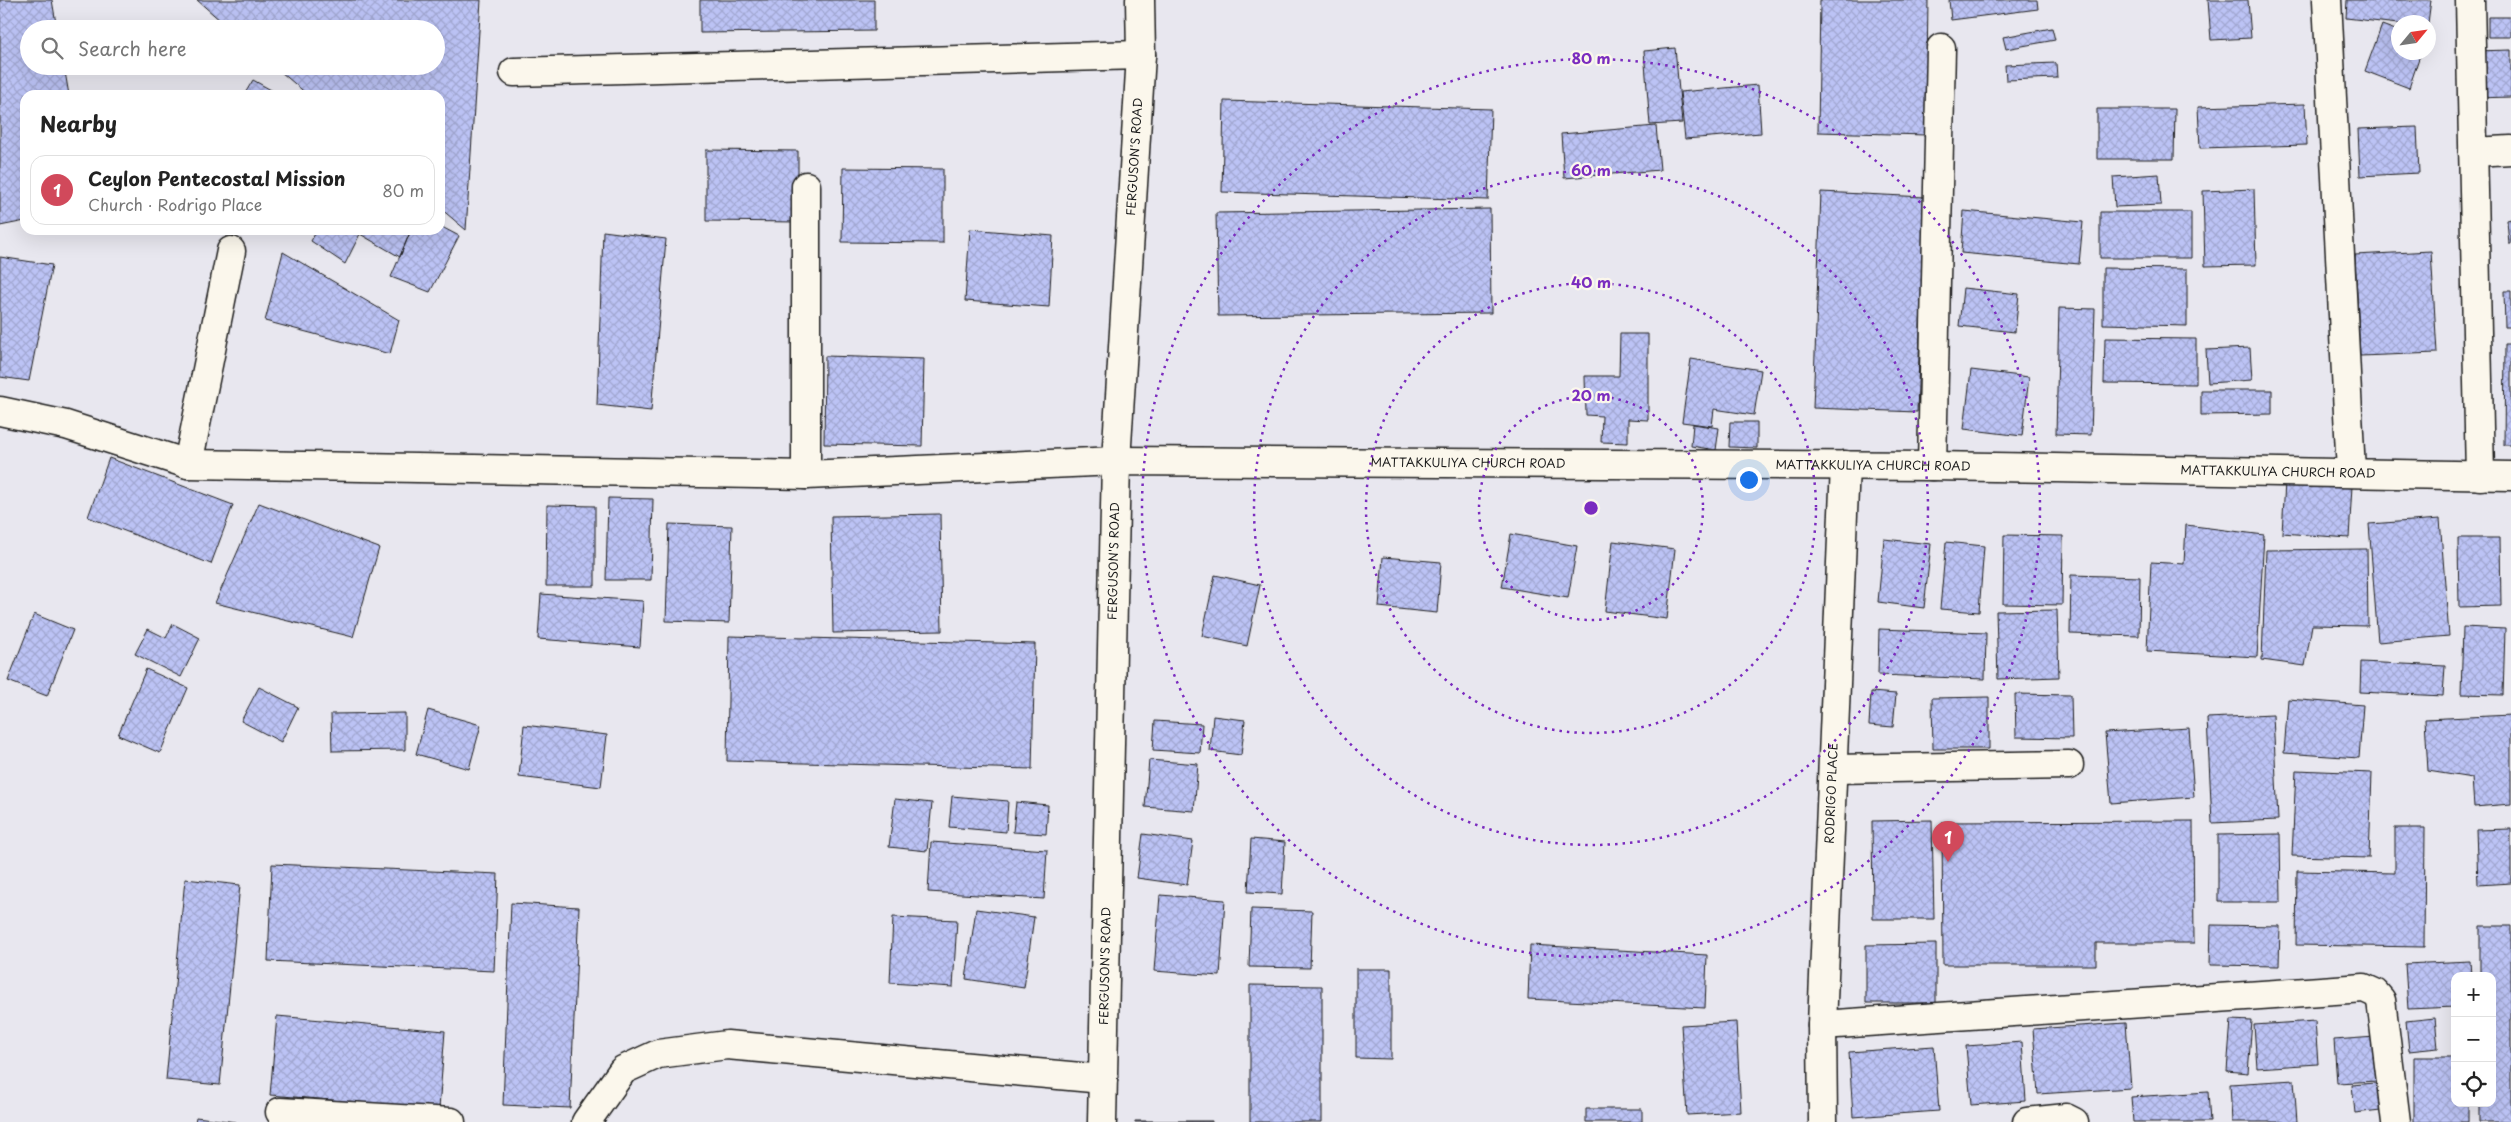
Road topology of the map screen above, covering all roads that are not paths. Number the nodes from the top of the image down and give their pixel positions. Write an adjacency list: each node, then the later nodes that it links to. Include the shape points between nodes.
1 (1140, 0): 5 (street, FERGUSON'S ROAD)
2 (2327, 0): 16 (street)
3 (2470, 0): 8 (street)
4 (1941, 48): 15 (street)
5 (1141, 55): 6 (street); 12 (street, FERGUSON'S ROAD)
6 (514, 72)
7 (2511, 150): 8 (street)
8 (2473, 152): 18 (street)
9 (806, 186): 17 (street)
10 (231, 251): 13 (street)
11 (0, 411): 13 (street, MATTAKKULIYA CHURCH ROAD, via 66,425)
12 (1116, 461): 14 (street, MATTAKKULIYA CHURCH ROAD); 17 (street, MATTAKKULIYA CHURCH ROAD); 23 (street, FERGUSON'S ROAD)
13 (188, 464): 17 (street, MATTAKKULIYA CHURCH ROAD)
14 (1845, 465): 15 (street, MATTAKKULIYA CHURCH ROAD); 21 (street, RODRIGO PLACE)
15 (1932, 466): 16 (street, MATTAKKULIYA CHURCH ROAD)
16 (2351, 472): 18 (street, MATTAKKULIYA CHURCH ROAD)
17 (806, 475)
18 (2480, 476): 19 (street, MATTAKKULIYA CHURCH ROAD)
19 (2511, 476)
20 (2069, 765): 21 (street)
21 (1833, 769): 22 (street, RODRIGO PLACE)
22 (1822, 1025): 28 (street, RODRIGO PLACE); 31 (street, via 2364,988 2375,993 2380,1000)
23 (1103, 1079): 26 (street, via 727,1045 658,1054 623,1070); 27 (street, FERGUSON'S ROAD)
24 (280, 1112): 25 (street)
25 (451, 1122)
26 (586, 1122)
27 (1102, 1122)
28 (1824, 1122)
29 (2027, 1122): 30 (street, via 2066,1118)
30 (2074, 1122)
31 (2396, 1122)

